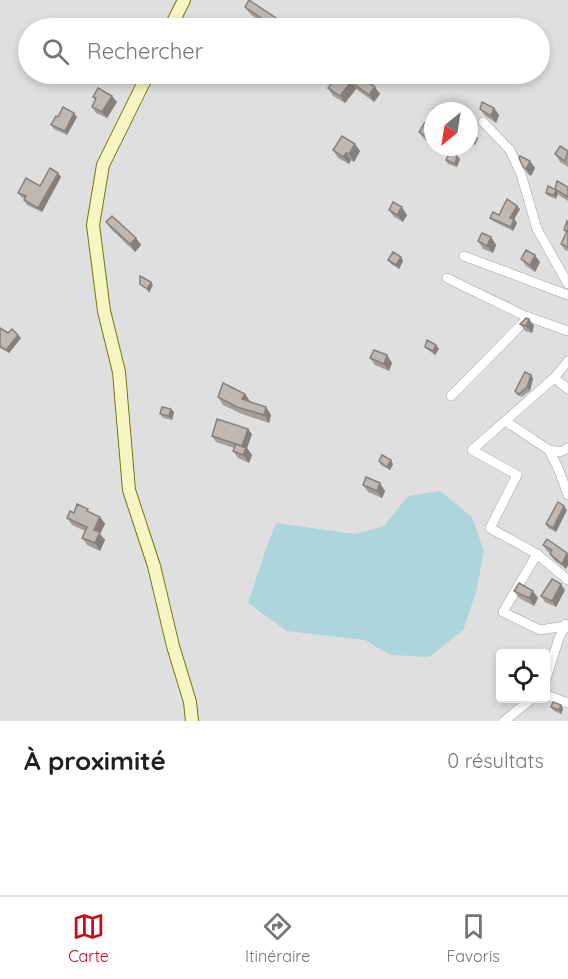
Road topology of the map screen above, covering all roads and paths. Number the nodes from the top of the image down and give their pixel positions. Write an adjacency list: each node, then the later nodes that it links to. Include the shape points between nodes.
1 (184, 0): 2 (street)
2 (175, 18)
3 (143, 84): 26 (street, via 103,165 93,225 104,311 119,372 129,490 154,566)
4 (483, 122): 7 (street, via 510,150 537,229)
5 (464, 256): 8 (street)
6 (447, 278): 9 (street)
7 (568, 284)
8 (568, 295)
9 (529, 317): 10 (street); 14 (street)
10 (568, 331)
11 (568, 361): 12 (street)
12 (554, 378): 13 (street); 15 (street)
13 (568, 389)
14 (451, 396)
15 (505, 421): 17 (street); 19 (street, via 472,450 517,475 490,528)
16 (568, 448): 17 (street, via 560,452)
17 (549, 450): 18 (street)
18 (568, 495)
19 (537, 554): 20 (street); 21 (street, via 502,612 540,630)
20 (568, 580)
21 (567, 625): 22 (street, via 558,638)
22 (550, 665)
23 (550, 696): 25 (street)
24 (528, 703): 27 (street)
25 (568, 703)
26 (192, 721)
27 (504, 721)

